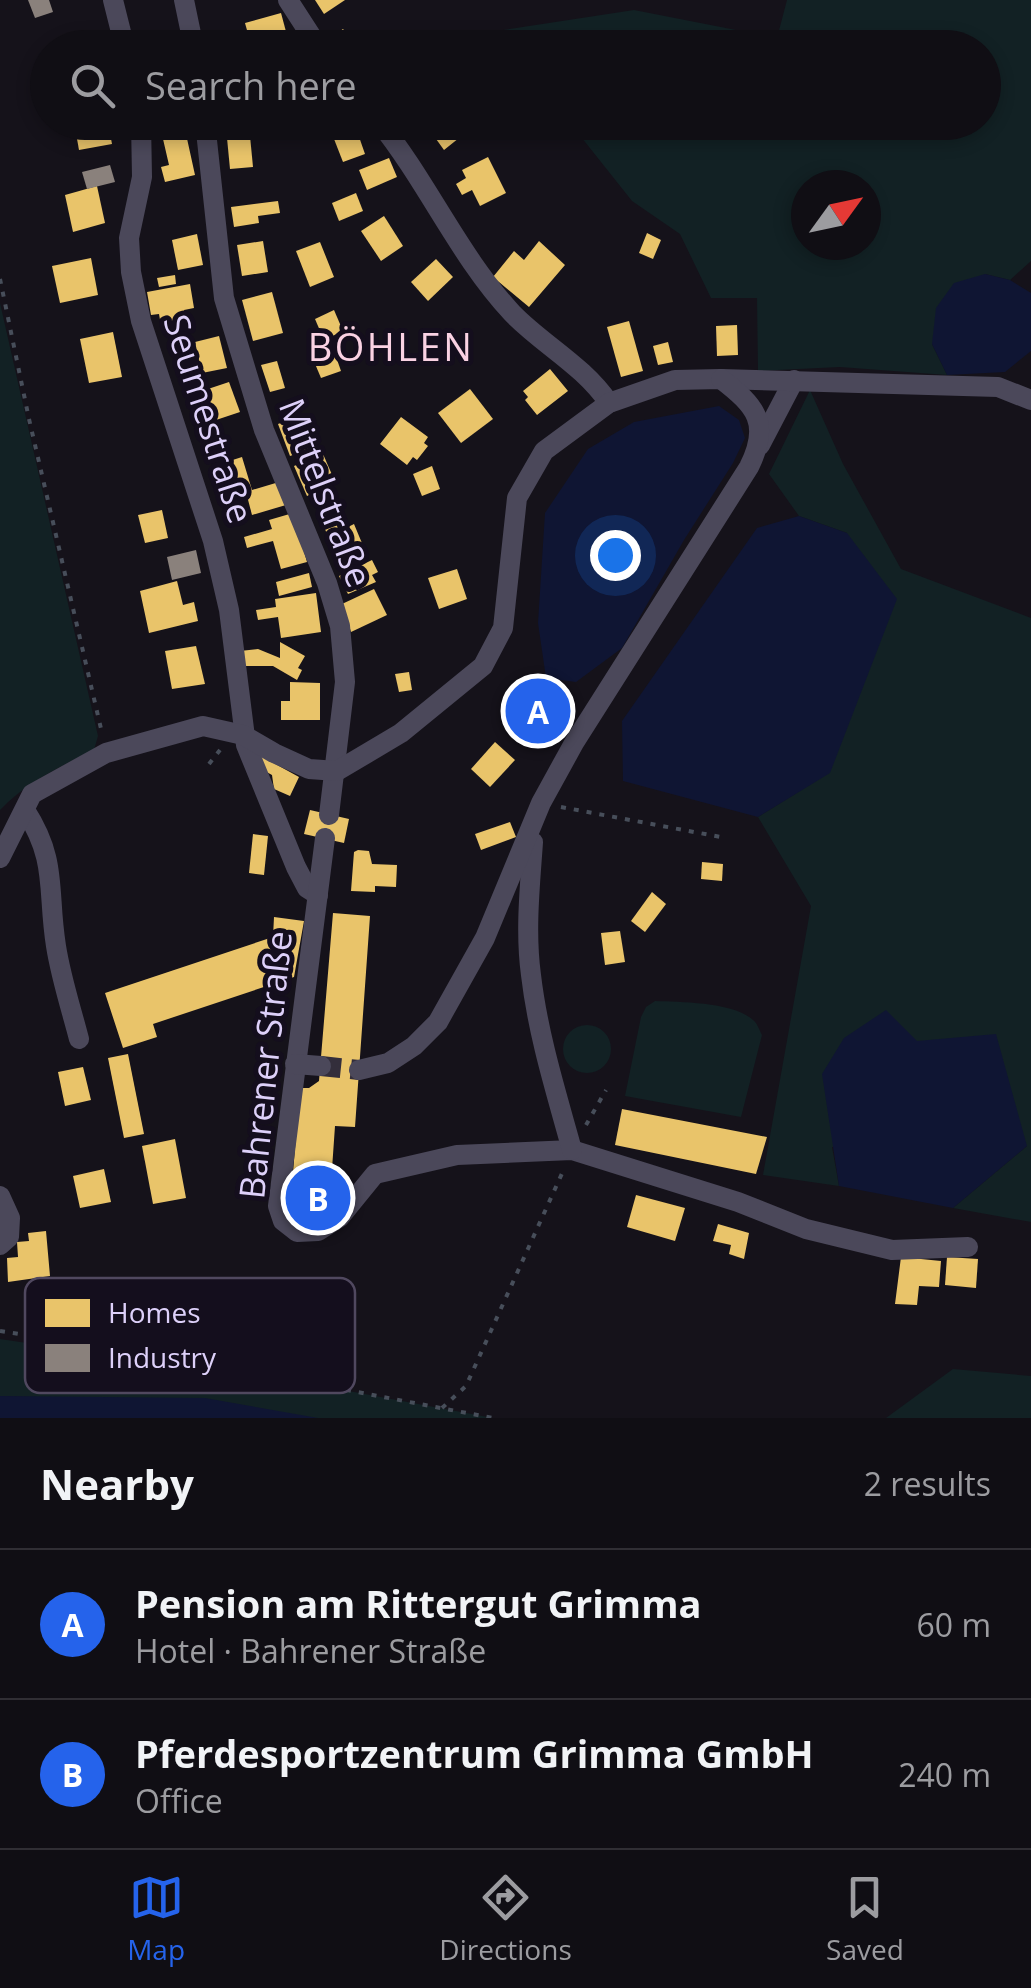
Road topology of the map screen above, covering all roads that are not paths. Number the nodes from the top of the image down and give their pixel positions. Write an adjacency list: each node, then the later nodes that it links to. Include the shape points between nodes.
1 (113, 0): 4 (street)
2 (184, 0): 5 (street)
3 (288, 0): 6 (street)
4 (121, 30)
5 (190, 30)
6 (307, 30)
7 (141, 140): 15 (street, Seumestraße, via 131,272 213,541)
8 (207, 140): 16 (street, Mittelstraße, via 224,298 264,430 340,626 345,682)
9 (392, 140): 13 (street, via 513,314 587,376)
10 (721, 378): 11 (street); 13 (street, via 674,380); 14 (street, via 754,410)
11 (794, 380): 12 (street, via 998,388); 14 (street)
12 (1031, 400)
13 (608, 403): 16 (street, via 544,451 517,498 503,628 484,666 401,733)
14 (759, 446): 19 (street, via 574,743)
15 (243, 735): 16 (street, via 309,769); 17 (street, via 203,726 106,753 32,794); 22 (street, Bahrener Straße, via 296,867)
16 (337, 771): 18 (street)
17 (24, 810): 21 (street); 23 (street, via 48,856 56,948)
18 (329, 815)
19 (534, 825): 26 (street, via 438,1022 388,1062); 27 (street, via 530,971)
20 (325, 838): 22 (street, Bahrener Straße)
21 (0, 858)
22 (318, 895): 24 (street, Bahrener Straße)
23 (79, 1039)
24 (295, 1064): 25 (street); 27 (street, Bahrener Straße, via 278,1206 297,1232 318,1232 340,1216 375,1174 457,1155)
25 (320, 1066)
26 (359, 1070)
27 (572, 1150): 30 (street, via 824,1234 892,1250)
28 (0, 1196): 29 (street, via 10,1218 9,1237)
29 (0, 1245)
30 (968, 1246)

